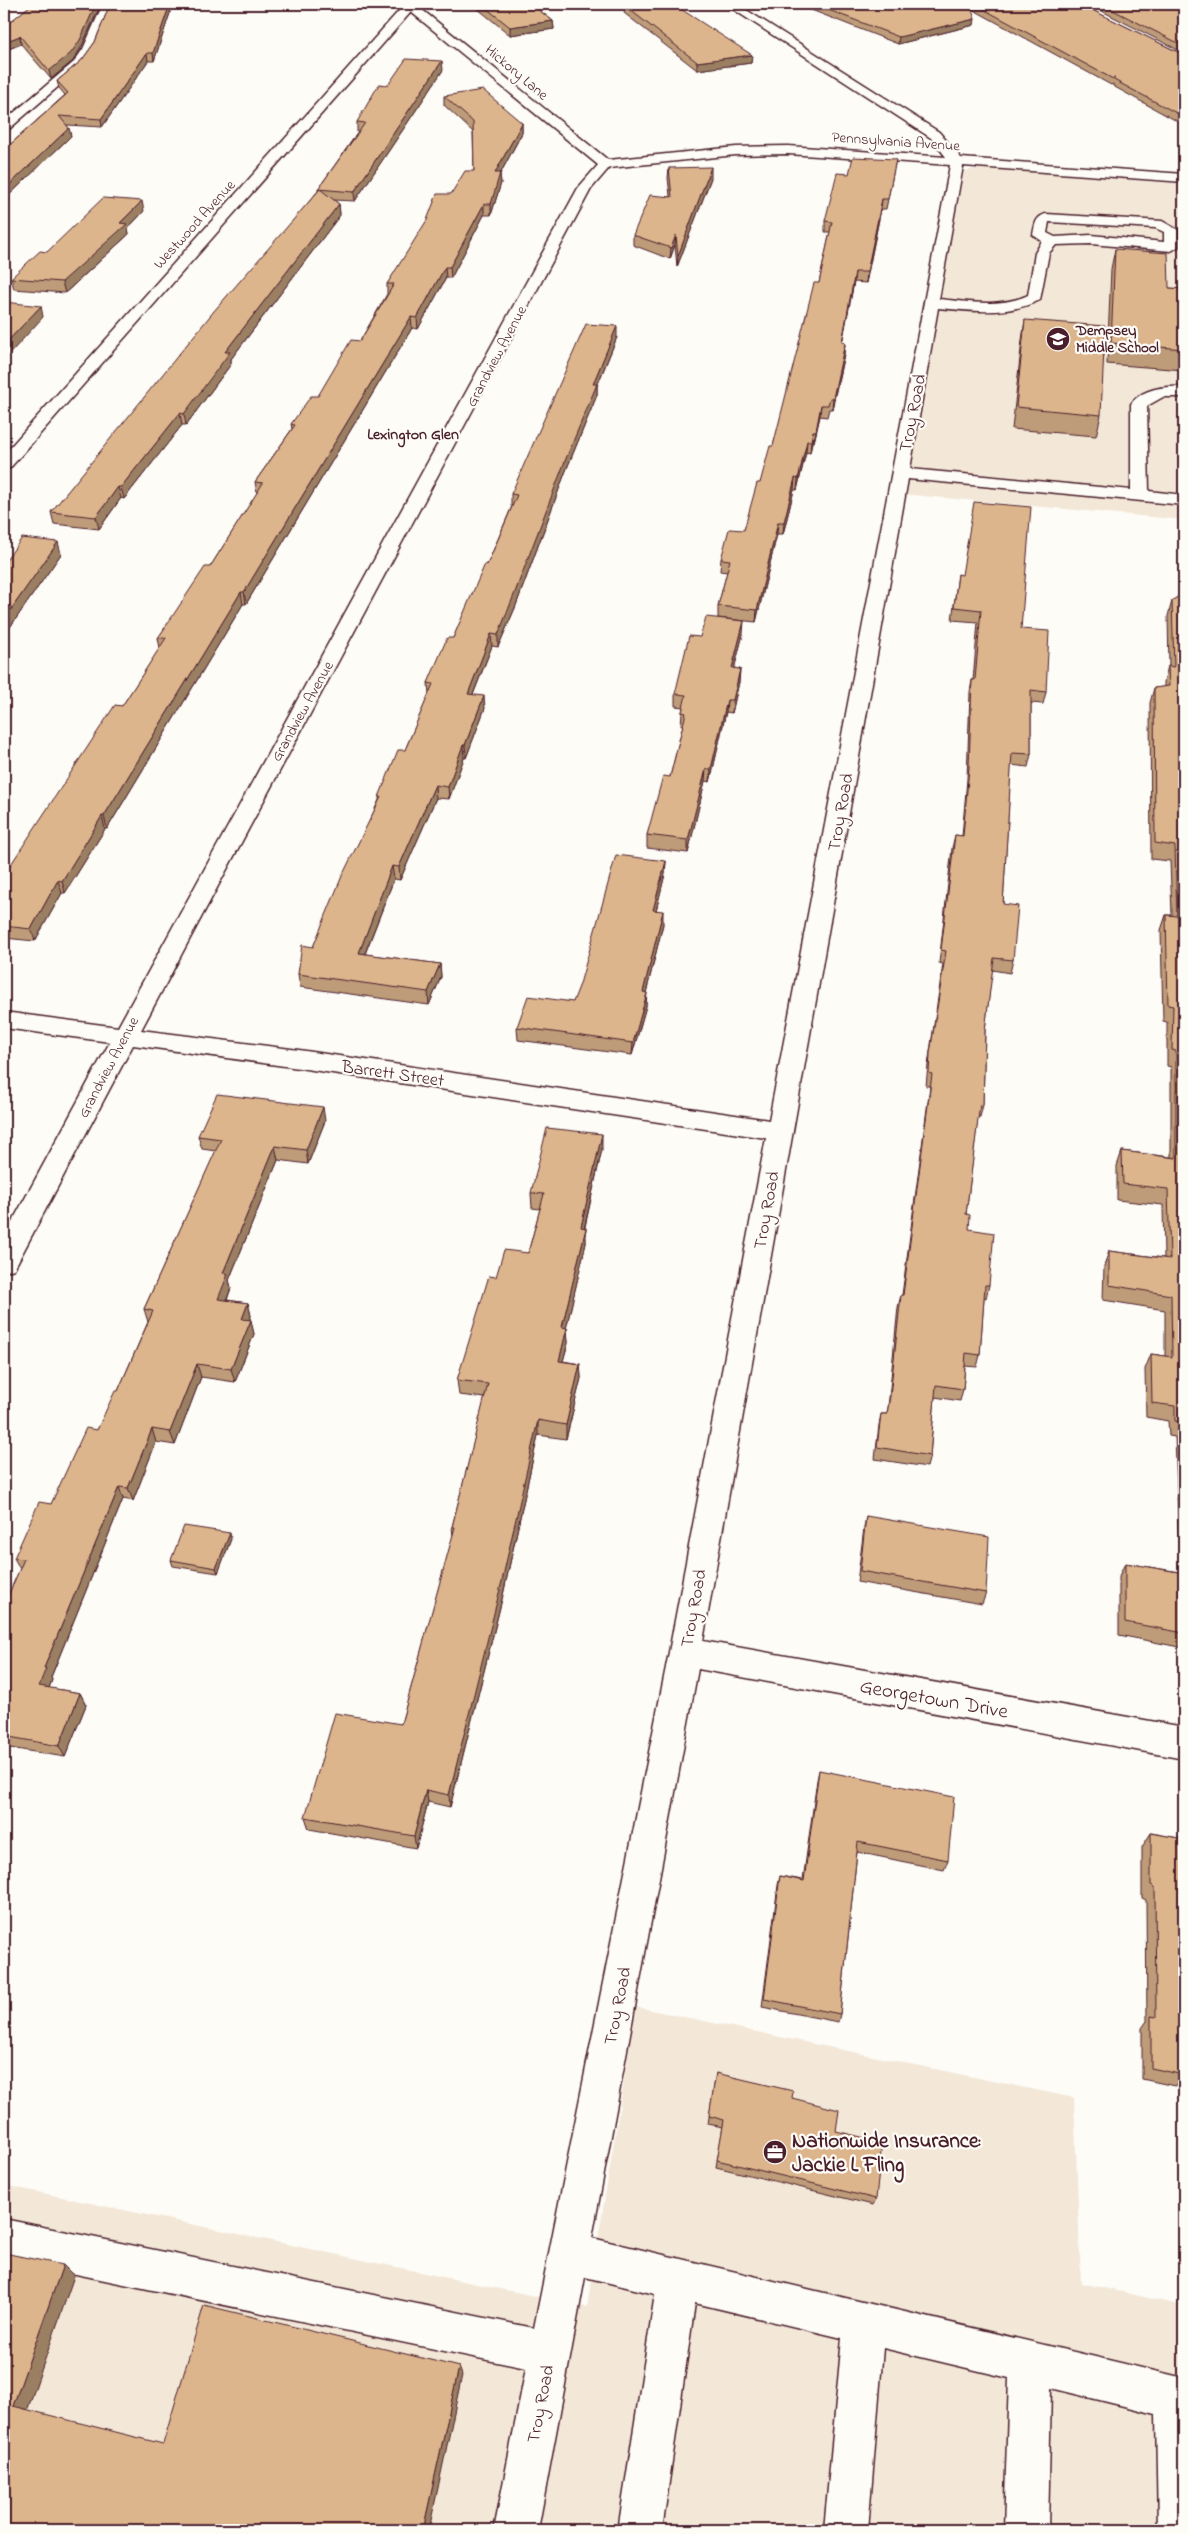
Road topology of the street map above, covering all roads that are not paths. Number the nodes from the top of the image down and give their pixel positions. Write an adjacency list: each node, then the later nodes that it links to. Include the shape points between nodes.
1 (108, 4): 4 (street, via 89,49 78,64)
2 (730, 4): 5 (street, via 935,135)
3 (410, 5): 6 (street, Hickory Lane); 12 (street, Westwood Avenue)
4 (4, 127)
5 (957, 162): 6 (street, Pennsylvania Avenue, via 758,150); 7 (street, Pennsylvania Avenue); 10 (street, Troy Road)
6 (605, 164): 17 (street, Grandview Avenue, via 585,188)
7 (1184, 178)
8 (1052, 242): 9 (street, via 1078,239 1170,246); 9 (street, via 1040,235 1042,222 1046,218 1058,217 1157,224 1171,230); 10 (street, via 1044,246 1035,297 1025,303 998,308)
9 (1177, 242)
10 (933, 303): 13 (street, Troy Road)
11 (1184, 392): 14 (street, via 1170,390 1150,396 1139,404)
12 (4, 464)
13 (900, 473): 14 (street); 18 (street, Troy Road)
14 (1140, 496): 15 (street)
15 (1184, 500)
16 (4, 1020): 17 (street, Barrett Street)
17 (124, 1036): 18 (street, Barrett Street); 19 (street, Grandview Avenue)
18 (781, 1131): 20 (street, Troy Road)
19 (4, 1262)
20 (684, 1652): 21 (street, Georgetown Drive); 23 (street, Troy Road)
21 (1184, 1743)
22 (4, 2239): 26 (street)
23 (569, 2253): 24 (street); 26 (street, Troy Road)
24 (678, 2279): 25 (street); 30 (street)
25 (864, 2324): 27 (street); 31 (street)
26 (550, 2352): 29 (street, Troy Road)
27 (1030, 2362): 28 (street); 32 (street)
28 (1181, 2399): 33 (street)
29 (516, 2530)
30 (640, 2530)
31 (846, 2530)
32 (1026, 2530)
33 (1180, 2530)

